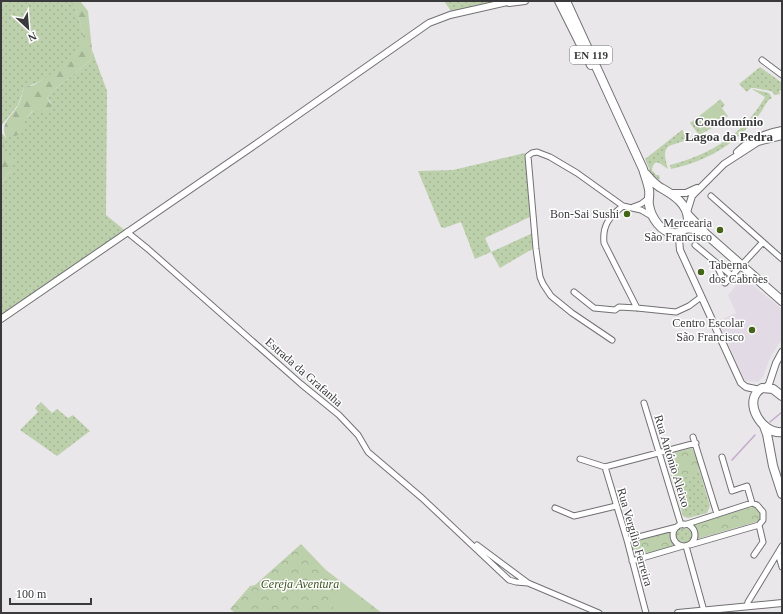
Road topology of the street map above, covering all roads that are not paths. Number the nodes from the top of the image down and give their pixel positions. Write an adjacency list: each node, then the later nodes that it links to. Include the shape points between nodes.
1 (512, 1): 7 (street)
2 (525, 1): 7 (street)
3 (554, 1): 8 (street)
4 (559, 1): 8 (main road, EN 119)
5 (563, 1): 9 (street)
6 (566, 1): 9 (main road, EN 119)
7 (495, 5): 24 (street, via 450,14 429,23)
8 (564, 12): 12 (main road, EN 119)
9 (584, 40): 12 (main road, EN 119)
10 (762, 60): 11 (street)
11 (782, 75)
12 (616, 110): 14 (main road, EN 119)
13 (782, 134): 15 (street, via 758,142 730,159)
14 (643, 169): 16 (main road, EN 119, via 651,180); 18 (main road, EN 119)
15 (702, 185): 16 (street, via 686,193); 21 (street, via 692,196)
16 (667, 191): 18 (main road, via 656,191); 21 (main road, via 682,204)
17 (711, 196): 26 (street)
18 (650, 198): 20 (street); 22 (main road, via 650,210)
19 (623, 206): 20 (street); 35 (street, via 608,220 604,243); 37 (street, via 576,172 550,157 537,152 528,156 536,249 543,284 551,296)
20 (631, 208): 22 (street, via 641,210)
21 (688, 214): 23 (main road, via 688,223); 25 (main road)
22 (654, 218): 23 (main road, via 669,232)
23 (683, 231): 25 (main road, via 698,230); 33 (street, via 679,239 680,250)
24 (127, 232): 36 (street); 58 (street, Estrada da Grafanha, via 339,415 354,430 368,452)
25 (706, 234): 30 (main road)
26 (763, 242): 28 (street); 30 (street)
27 (695, 245): 29 (street)
28 (782, 259)
29 (715, 262): 31 (street); 31 (street, via 725,283)
30 (741, 266): 31 (street); 34 (main road)
31 (732, 276)
32 (574, 292): 35 (street, via 594,308)
33 (701, 297): 35 (street, via 676,312); 39 (street, via 741,383 746,387)
34 (782, 302)
35 (637, 308)
36 (1, 319)
37 (612, 340)
38 (782, 352): 39 (street, via 769,384)
39 (762, 389): 40 (main road, via 773,389); 42 (main road, via 755,394 753,400 757,415)
40 (782, 396)
41 (644, 402): 47 (street, Rua António Aleixo)
42 (764, 425): 43 (main road, via 770,431); 46 (main road)
43 (782, 433): 46 (main road)
44 (693, 437): 45 (street)
45 (696, 443): 47 (street); 55 (street)
46 (770, 452): 51 (main road)
47 (659, 453): 50 (street); 57 (street, Rua António Aleixo)
48 (722, 457): 52 (street, via 732,490 747,486)
49 (580, 459): 50 (street)
50 (605, 467): 53 (street, Rua Vergílio Ferreira)
51 (782, 494)
52 (752, 503): 55 (street); 56 (street, via 763,512 763,520)
53 (616, 506): 54 (street, via 574,516); 59 (street, Rua Vergílio Ferreira)
54 (555, 508)
55 (717, 514): 57 (street)
56 (759, 524): 60 (street); 63 (street, via 763,542)
57 (681, 525): 59 (street); 60 (street, via 675,529 673,536 676,543); 60 (street, via 691,527 694,533 694,539)
58 (461, 534): 66 (street, Estrada da Grafanha); 66 (street, Estrada da Grafanha, via 509,580)
59 (627, 540): 64 (street, Rua Vergílio Ferreira)
60 (686, 546): 64 (street); 70 (street)
61 (782, 546): 62 (street)
62 (778, 553): 65 (street); 68 (street)
63 (754, 555)
64 (632, 561): 72 (street, Rua Vergílio Ferreira)
65 (782, 567)
66 (528, 582): 71 (street, Estrada da Grafanha)
67 (782, 603): 68 (street)
68 (747, 606): 69 (street)
69 (736, 610): 70 (street)
70 (704, 611): 73 (street)
71 (600, 613)
72 (646, 613)
73 (678, 613)

